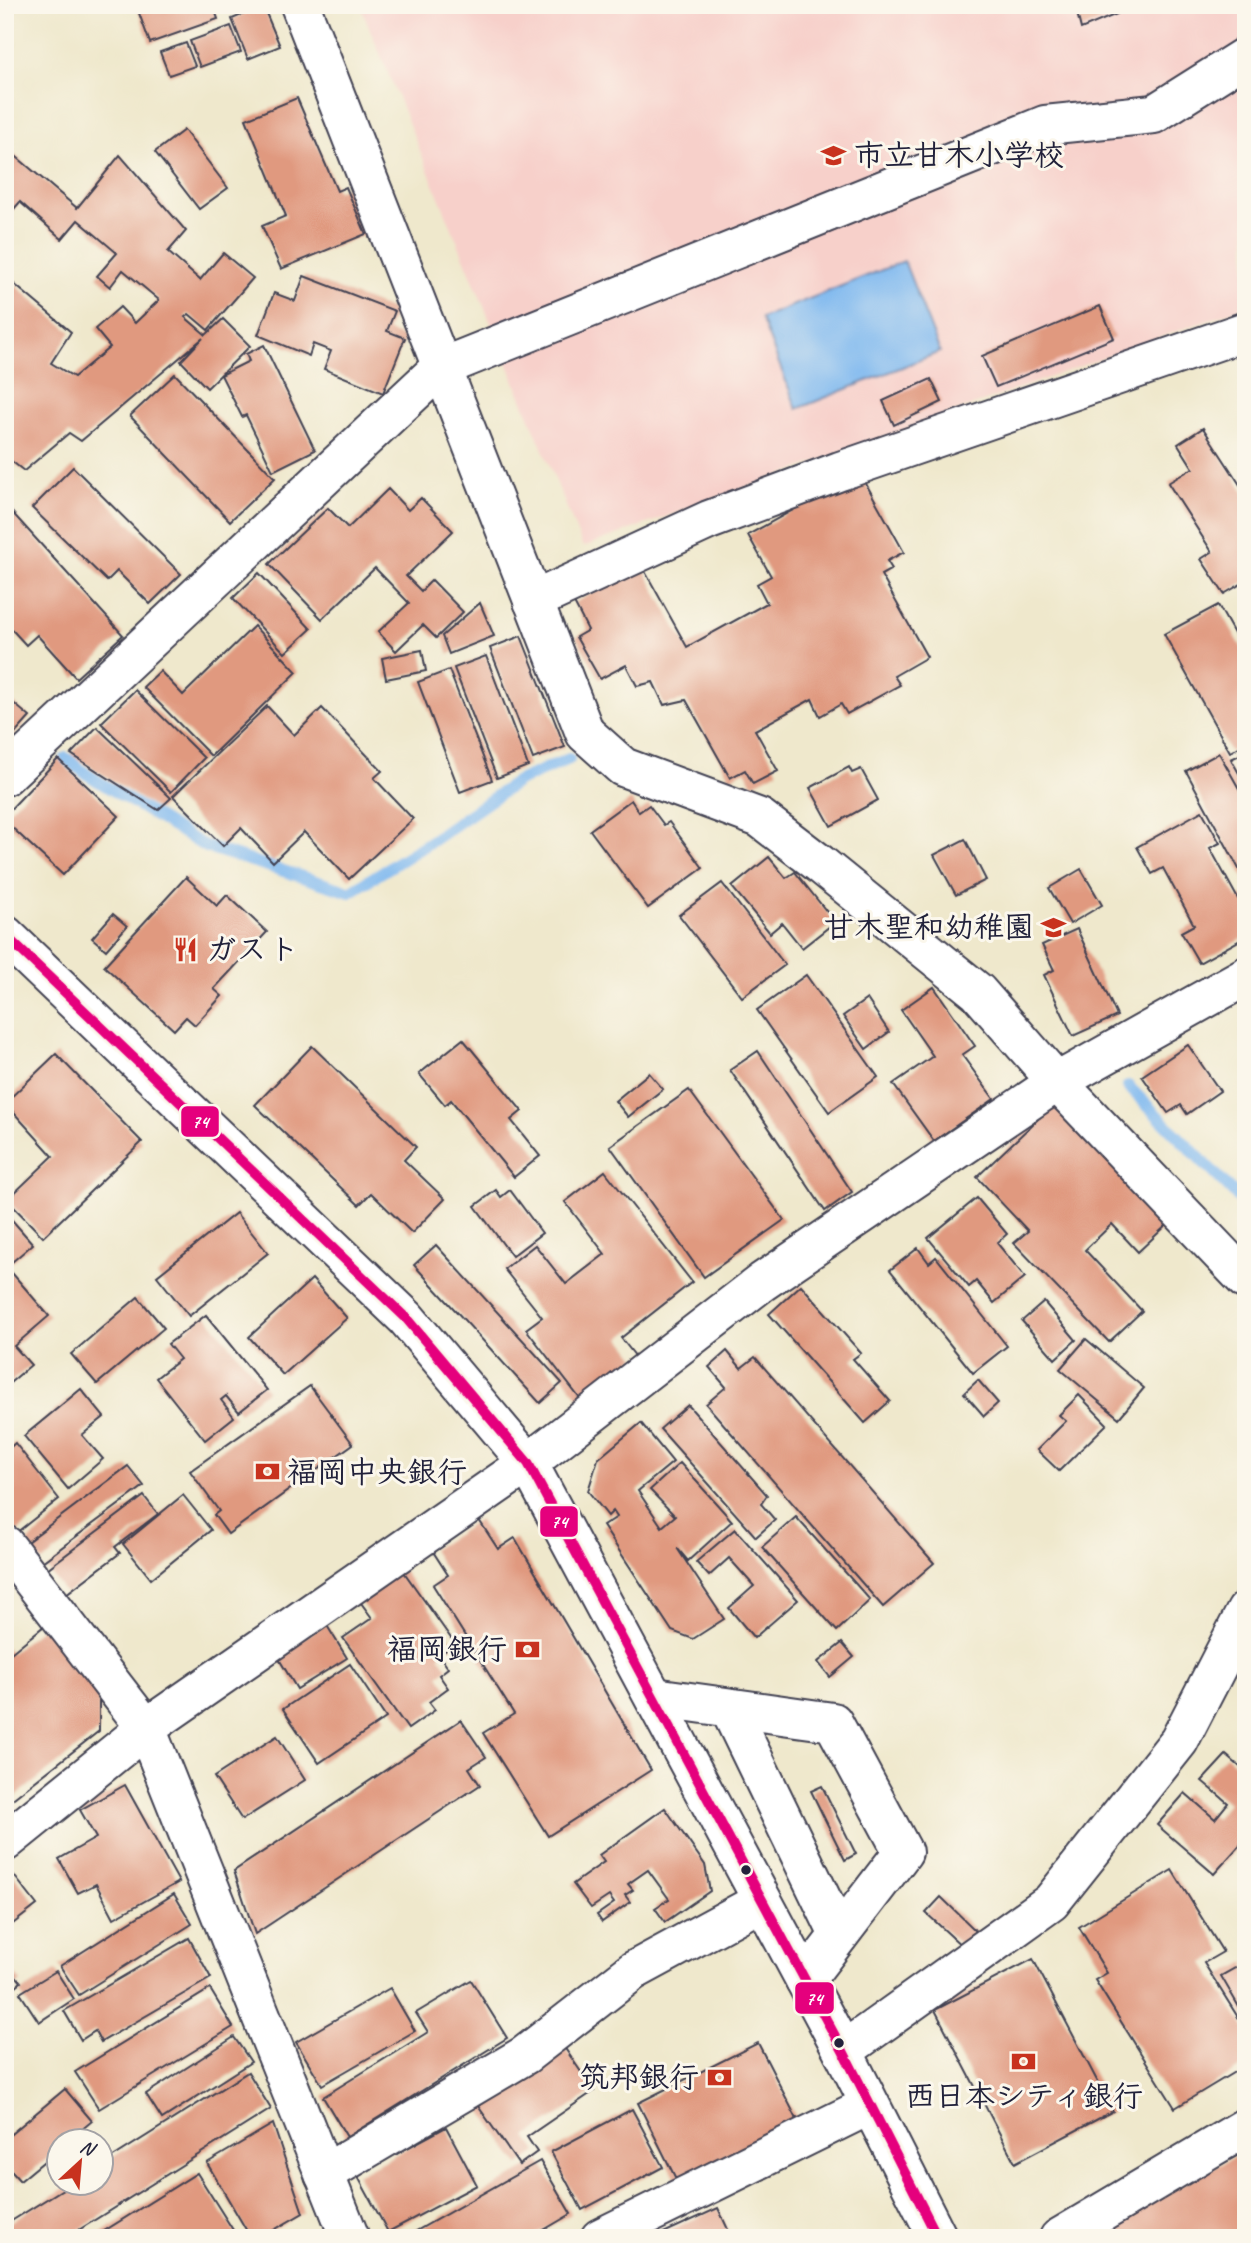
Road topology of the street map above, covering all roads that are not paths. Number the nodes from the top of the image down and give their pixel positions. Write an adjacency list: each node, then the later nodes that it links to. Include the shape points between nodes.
1 (300, 5): 4 (street)
2 (1246, 56): 4 (street, via 1154,114 1045,125)
3 (1246, 331): 5 (street, via 709,520)
4 (440, 368): 5 (street); 6 (street)
5 (533, 601): 9 (street, via 585,733 623,768 760,818 978,992)
6 (5, 776)
7 (5, 935): 11 (street, via 406,1318)
8 (1246, 976): 9 (street)
9 (1057, 1082): 10 (street); 11 (street, via 762,1282)
10 (1246, 1280)
11 (528, 1463): 14 (street); 16 (street)
12 (5, 1545): 16 (street)
13 (1246, 1611): 21 (street, via 1179,1741 1051,1902)
14 (654, 1698): 15 (street); 18 (street)
15 (729, 1707): 19 (street); 19 (street, via 833,1721 903,1852)
16 (146, 1728): 17 (street); 24 (street)
17 (5, 1842)
18 (762, 1901): 20 (street); 24 (street, via 633,1971 525,2055)
19 (839, 1935): 20 (street)
20 (805, 1980): 21 (street)
21 (843, 2052): 22 (street)
22 (870, 2105): 26 (street); 27 (street)
23 (1246, 2127): 28 (street)
24 (324, 2174): 25 (street)
25 (351, 2238)
26 (600, 2238)
27 (938, 2238)
28 (1059, 2238)

